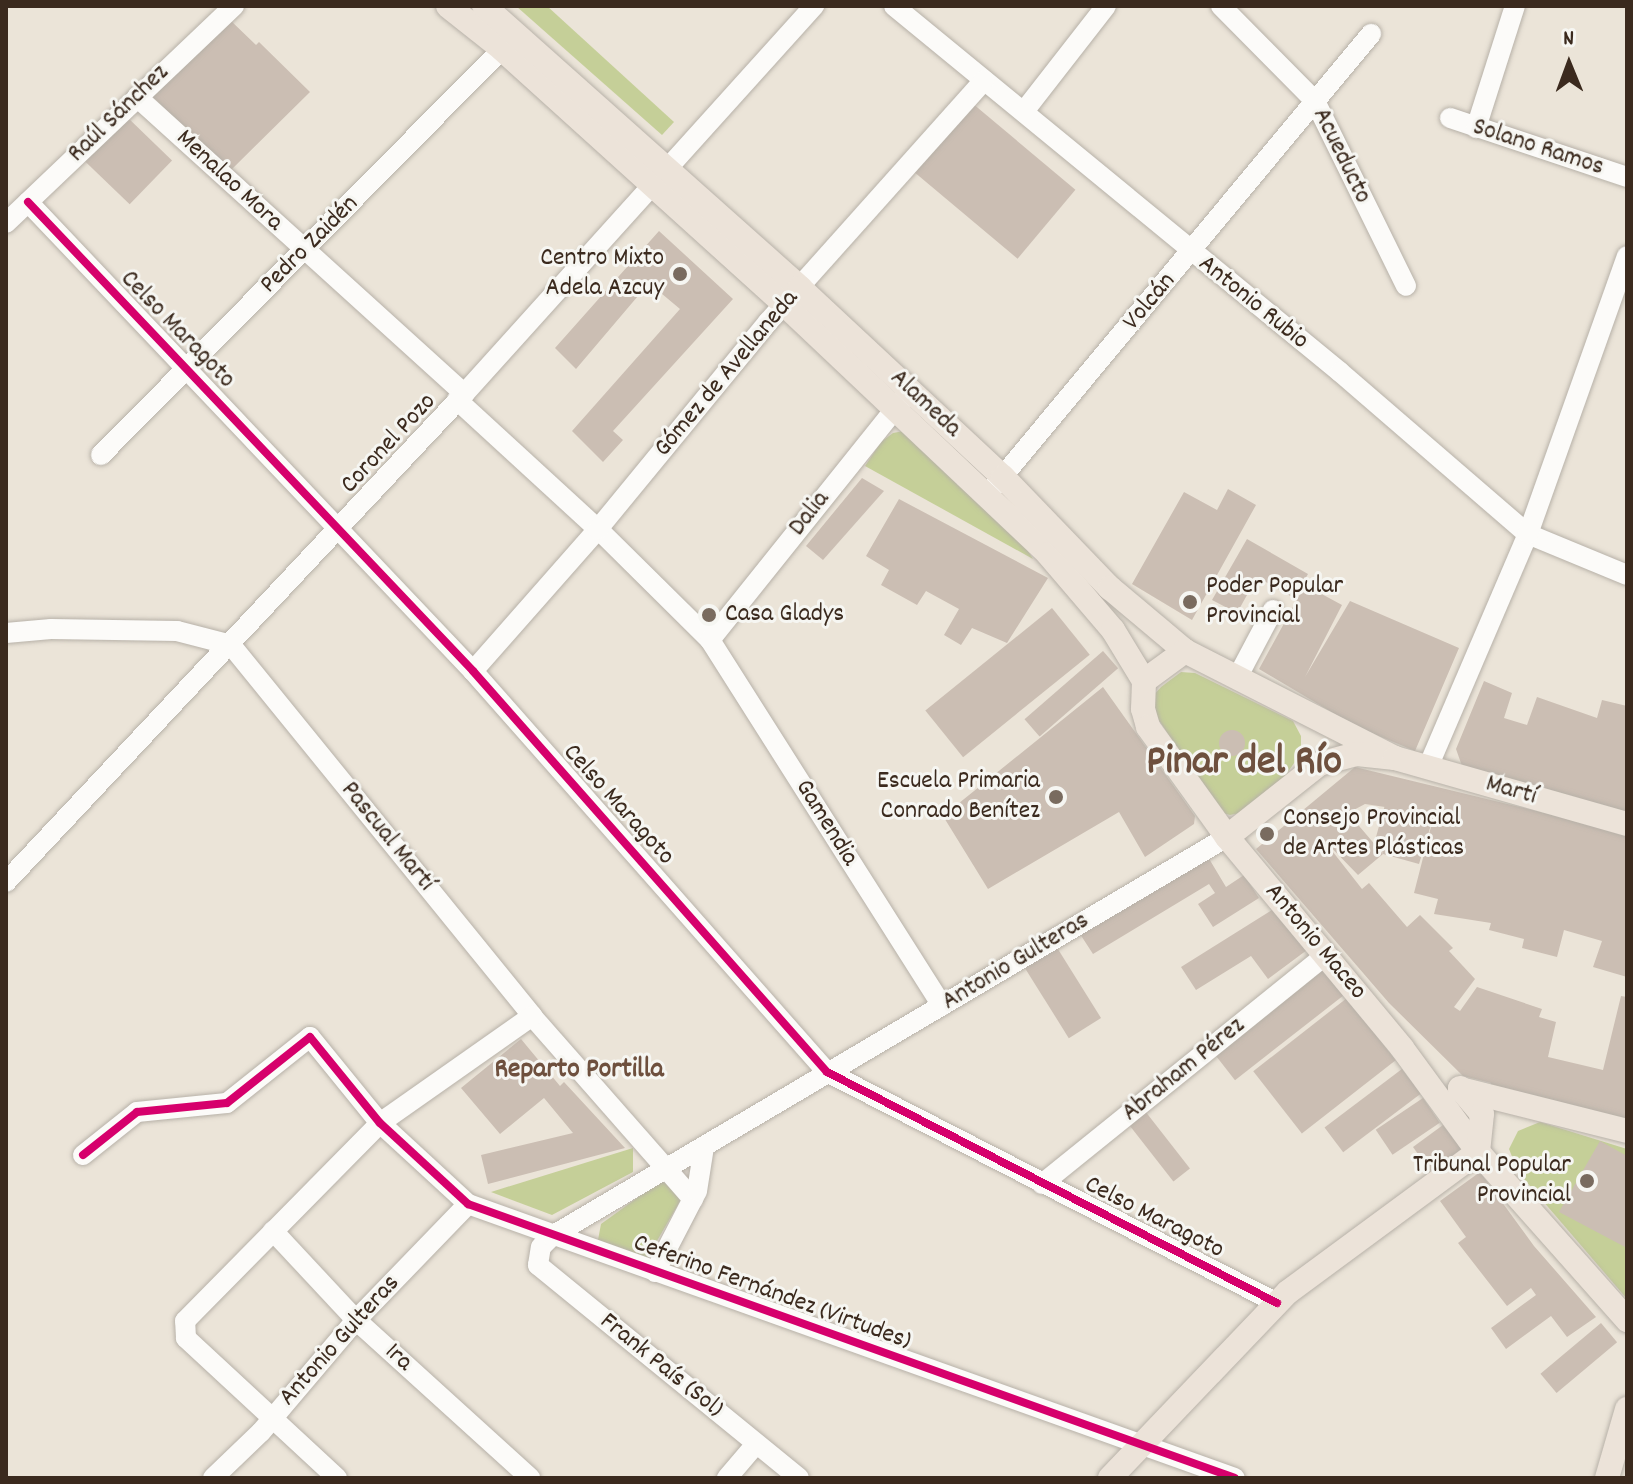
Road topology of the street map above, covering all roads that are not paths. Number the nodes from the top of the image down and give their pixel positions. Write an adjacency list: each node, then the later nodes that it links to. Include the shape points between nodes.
1 (448, 6): 11 (main road, Alameda)
2 (457, 6): 11 (main road)
3 (484, 6): 11 (main road, Alameda)
4 (814, 6): 18 (street, Coronel Pozo)
5 (894, 6): 12 (street, Antonio Rubio)
6 (1106, 6): 15 (street)
7 (1221, 6): 14 (street, Acueducto)
8 (1515, 6): 17 (street)
9 (231, 7): 13 (street, Raúl Sánchez)
10 (1371, 34): 14 (street, Volcán)
11 (504, 41): 18 (main road, Alameda); 22 (street, Pedro Zaidén)
12 (984, 80): 15 (street, Antonio Rubio); 26 (street, Gómez de Avellaneda)
13 (137, 97): 20 (street, Raúl Sánchez); 22 (street, Menalao Mora)
14 (1315, 101): 23 (street, Volcán); 25 (street, Acueducto)
15 (1025, 110): 23 (street, Antonio Rubio)
16 (1450, 118): 17 (street, Solano Ramos)
17 (1476, 128): 19 (street, Solano Ramos)
18 (658, 177): 26 (main road, Alameda); 29 (street, Coronel Pozo)
19 (1627, 177)
20 (28, 202): 21 (street, Raúl Sánchez); 27 (street, Celso Maragoto)
21 (6, 223)
22 (305, 251): 27 (street, Pedro Zaidén); 29 (street, Menalao Mora)
23 (1191, 252): 32 (street, Volcán); 35 (street, Antonio Rubio)
24 (1627, 256): 35 (street)
25 (1406, 286)
26 (792, 296): 28 (main road, Alameda); 30 (main road, Alameda); 34 (street, Gómez de Avellaneda)
27 (185, 369): 31 (street, Pedro Zaidén); 33 (street, Celso Maragoto)
28 (911, 391): 30 (street, Dalia); 32 (main road, Alameda)
29 (460, 397): 33 (street, Coronel Pozo); 34 (street, Menalao Mora)
30 (894, 410): 32 (main road, Alameda); 39 (street, Dalia)
31 (101, 455)
32 (996, 486): 41 (main road, Alameda); 44 (main road, Alameda, via 1113,630)
33 (340, 527): 40 (street, Coronel Pozo); 42 (street, Celso Maragoto)
34 (598, 529): 39 (street, Menalao Mora); 42 (street, Gómez de Avellaneda)
35 (1528, 534): 36 (street, Antonio Rubio); 48 (street)
36 (1627, 575)
37 (1273, 610): 43 (street)
38 (6, 633): 40 (street, via 177,631)
39 (710, 640): 53 (street, Gamendia)
40 (231, 645): 51 (street, Coronel Pozo); 54 (street, Pascual Martí)
41 (1185, 651): 43 (main road, Alameda); 44 (main road)
42 (473, 671): 56 (street, Celso Maragoto)
43 (1237, 678): 45 (main road, Alameda)
44 (1144, 681): 50 (main road, Alameda, via 1148,727)
45 (1313, 718): 46 (main road, Alameda); 47 (main road, via 1323,743)
46 (1395, 758): 47 (main road, Antonio Gulteras, via 1357,754); 48 (main road, Martí)
47 (1319, 764): 50 (main road, Antonio Gulteras)
48 (1428, 767): 49 (main road, Martí)
49 (1627, 824)
50 (1227, 837): 52 (main road, Antonio Maceo); 53 (street, Antonio Gulteras)
51 (6, 882)
52 (1326, 955): 55 (main road, Antonio Maceo); 64 (street, Abraham Pérez)
53 (942, 1006): 56 (street, Antonio Gulteras)
54 (532, 1016): 58 (street); 63 (street, Pascual Martí)
55 (1402, 1048): 57 (main road, Antonio Maceo); 61 (main road, Antonio Maceo)
56 (827, 1072): 60 (street, Antonio Gulteras); 64 (street, Celso Maragoto)
57 (1460, 1089): 59 (main road); 61 (main road, Antonio Maceo, via 1482,1114)
58 (380, 1123): 62 (street, Ceferino Fernández (Virtudes), via 310,1037 227,1103 137,1112); 66 (street, Ceferino Fernández (Virtudes)); 67 (street)
59 (1627, 1131)
60 (704, 1147): 63 (street, Antonio Gulteras); 65 (street)
61 (1478, 1152): 70 (main road); 72 (main road, Antonio Maceo)
62 (83, 1155)
63 (664, 1170): 65 (street, Pascual Martí); 68 (street, Antonio Gulteras)
64 (1042, 1184): 70 (street, Celso Maragoto)
65 (693, 1199): 69 (street)
66 (468, 1204): 68 (street, Ceferino Fernández (Virtudes)); 71 (street, Antonio Gulteras)
67 (273, 1231): 71 (street, 1ra); 74 (street, via 184,1328 186,1338)
68 (546, 1242): 69 (street, Ceferino Fernández (Virtudes)); 75 (street, Frank País (Sol), via 538,1265)
69 (655, 1272): 76 (street, Ceferino Fernández (Virtudes))
70 (1277, 1303): 76 (main road)
71 (356, 1320): 74 (street, Antonio Gulteras); 79 (street, 1ra)
72 (1627, 1320)
73 (1627, 1409): 84 (main road)
74 (271, 1419): 77 (street, Antonio Gulteras); 78 (street)
75 (756, 1444): 80 (street); 81 (street, Frank País (Sol))
76 (1140, 1446): 82 (main road); 83 (street, Ceferino Fernández (Virtudes))
77 (213, 1478)
78 (337, 1478)
79 (530, 1478)
80 (727, 1478)
81 (799, 1478)
82 (1110, 1478)
83 (1235, 1478)
84 (1607, 1478)

